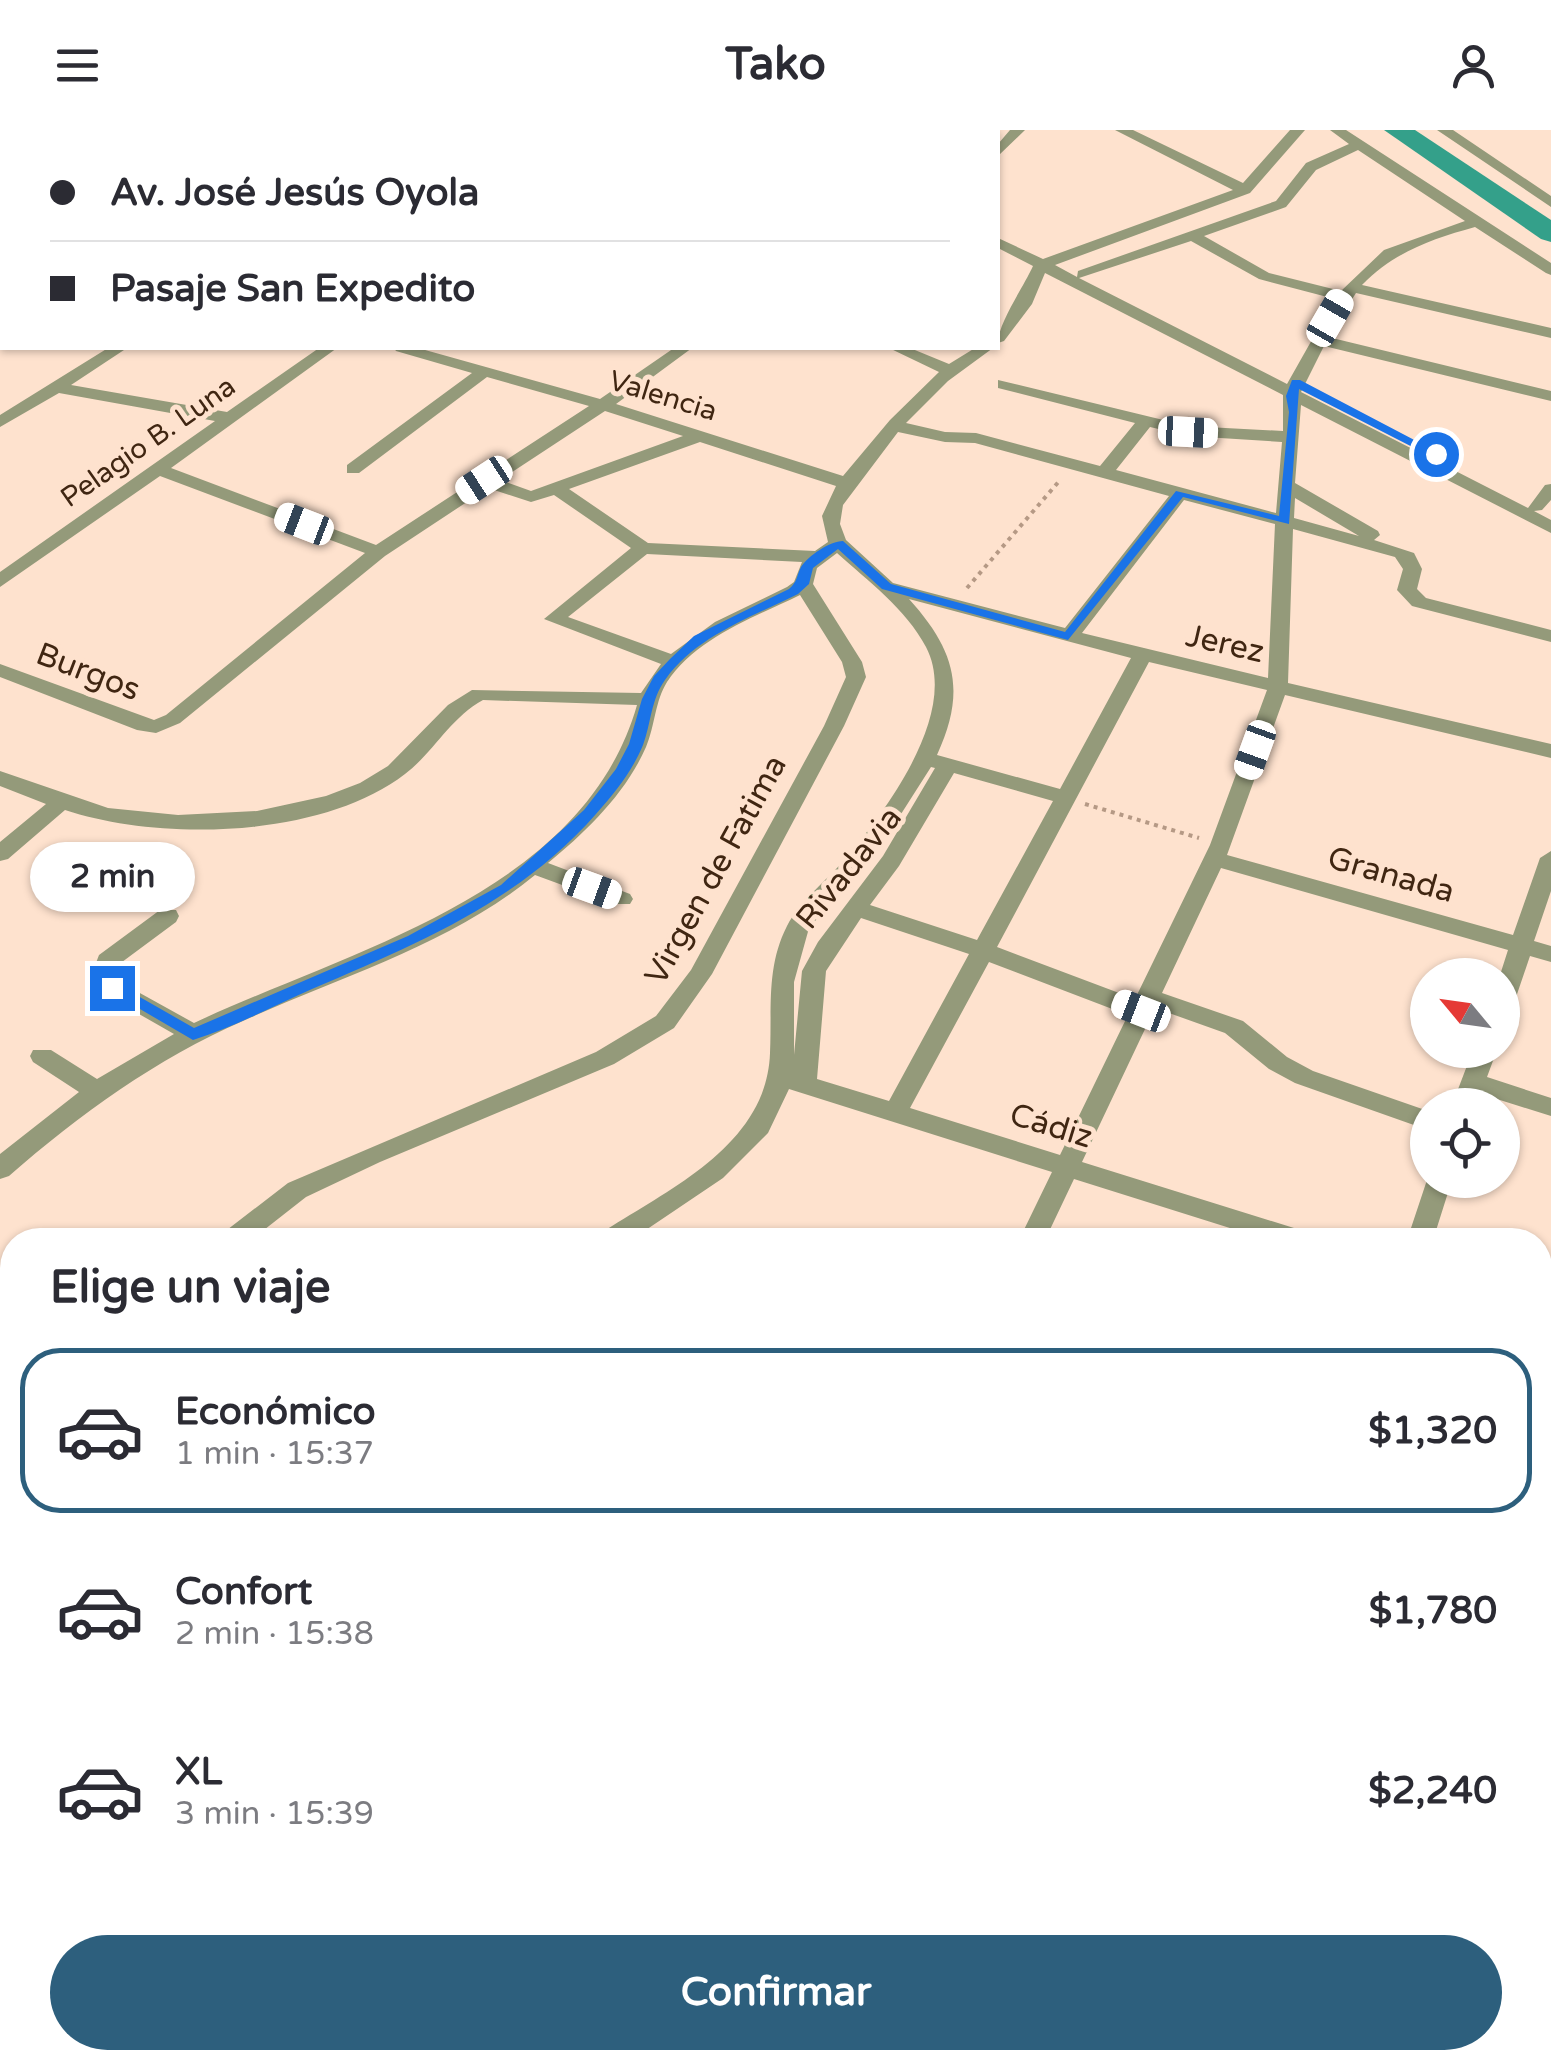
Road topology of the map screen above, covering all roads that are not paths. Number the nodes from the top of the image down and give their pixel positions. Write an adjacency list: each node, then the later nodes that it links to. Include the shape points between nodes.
1 (1018, 130): 7 (street)
2 (1122, 130): 8 (street)
3 (1298, 130): 8 (street)
4 (1336, 130): 6 (street)
5 (1444, 130): 9 (street)
6 (1359, 145): 10 (street); 12 (street, via 1304,171 1296,191 1280,204)
7 (1000, 150)
8 (1245, 190): 14 (street)
9 (1551, 202)
10 (1481, 221): 15 (street); 17 (street, via 1393,249)
11 (1000, 230): 14 (street)
12 (1195, 237): 16 (street); 17 (street, via 1264,276)
13 (1000, 243): 14 (street)
14 (1047, 262): 16 (street); 19 (street); 31 (street)
15 (1551, 270)
16 (1083, 274): 31 (street)
17 (1347, 291): 18 (street); 20 (street)
18 (1551, 333)
19 (1000, 335)
20 (1318, 340): 31 (street); 32 (street)
21 (116, 350): 30 (street)
22 (326, 350): 34 (street, Pelagio B. Luna)
23 (681, 350): 33 (street)
24 (902, 350): 27 (street)
25 (982, 350): 27 (street)
26 (437, 352): 28 (street, Valencia)
27 (950, 371): 37 (street)
28 (484, 372): 33 (street, Valencia); 41 (street)
29 (1004, 384): 35 (street)
30 (60, 388): 34 (street); 36 (street)
31 (1294, 389): 39 (street); 49 (street); 51 (street)
32 (1551, 396)
33 (603, 405): 38 (street, Valencia); 43 (street)
34 (229, 418): 40 (street, Pelagio B. Luna)
35 (1146, 421): 39 (street, via 1188,432); 42 (street)
36 (0, 422)
37 (895, 426): 42 (street, via 976,438); 44 (street)
38 (700, 436): 44 (street, Valencia); 46 (street)
39 (1292, 437): 45 (street)
40 (157, 469): 54 (street); 57 (street, Pelagio B. Luna)
41 (353, 470)
42 (1104, 473): 48 (street)
43 (484, 480): 46 (street, via 520,496); 54 (street)
44 (849, 484): 52 (street, via 830,521)
45 (1286, 485): 50 (street); 55 (street)
46 (558, 488): 53 (street)
47 (1551, 488): 49 (street)
48 (1180, 493): 50 (street); 60 (street)
49 (1543, 510)
50 (1285, 521): 55 (street); 65 (street)
51 (1551, 528)
52 (838, 543): 56 (street); 59 (street, Rivadavia)
53 (643, 548): 56 (street); 63 (street, via 554,619)
54 (378, 552): 64 (street, Burgos, via 156,727)
55 (1402, 552): 61 (street, via 1414,568 1407,590 1419,602)
56 (817, 557): 58 (street)
57 (0, 580)
58 (802, 584): 63 (street, via 698,639); 95 (street, Virgen de Fatima, via 856,678 700,974 665,1022 605,1058 297,1190)
59 (886, 587): 60 (street, Jerez); 68 (street, Rivadavia, via 942,657)
60 (1068, 636): 62 (street, Jerez)
61 (1551, 636)
62 (1143, 655): 65 (street, Jerez); 70 (street)
63 (675, 662): 66 (street)
64 (0, 670)
65 (1278, 687): 67 (street, Jerez); 72 (street)
66 (648, 699): 71 (street, via 479,694 463,701 396,771 371,786 247,818 145,822); 75 (street, via 622,771)
67 (1551, 751)
68 (935, 761): 70 (street); 77 (street, via 938,785); 86 (street, Rivadavia, via 790,942 780,985)
69 (0, 778): 71 (street)
70 (1064, 797): 80 (street)
71 (62, 801): 73 (street)
72 (1218, 852): 79 (street, Granada); 83 (street)
73 (0, 854)
74 (1551, 858): 79 (street)
75 (532, 866): 76 (street); 84 (street, via 506,888 414,939)
76 (622, 899)
77 (856, 908): 80 (street); 86 (street, via 814,970)
78 (168, 916): 84 (street, via 106,961 104,976 112,988)
79 (1524, 946): 81 (street, Granada); 82 (street)
80 (982, 950): 83 (street); 90 (street)
81 (1551, 954)
82 (1519, 958)
83 (1144, 1004): 91 (street, via 1234,1027 1304,1077); 92 (street)
84 (193, 1034): 87 (street)
85 (42, 1056): 87 (street)
86 (792, 1081): 90 (street, Cádiz); 96 (street, Rivadavia, via 744,1146)
87 (95, 1090): 93 (street)
88 (1520, 1102): 89 (street)
89 (1551, 1107)
90 (894, 1114): 92 (street, Cádiz)
91 (1410, 1115)
92 (1066, 1168): 97 (street); 98 (street, Cádiz)
93 (0, 1170)
94 (1433, 1198): 99 (street)
95 (248, 1228)
96 (627, 1228)
97 (1038, 1228)
98 (1262, 1228)
99 (1424, 1228)

